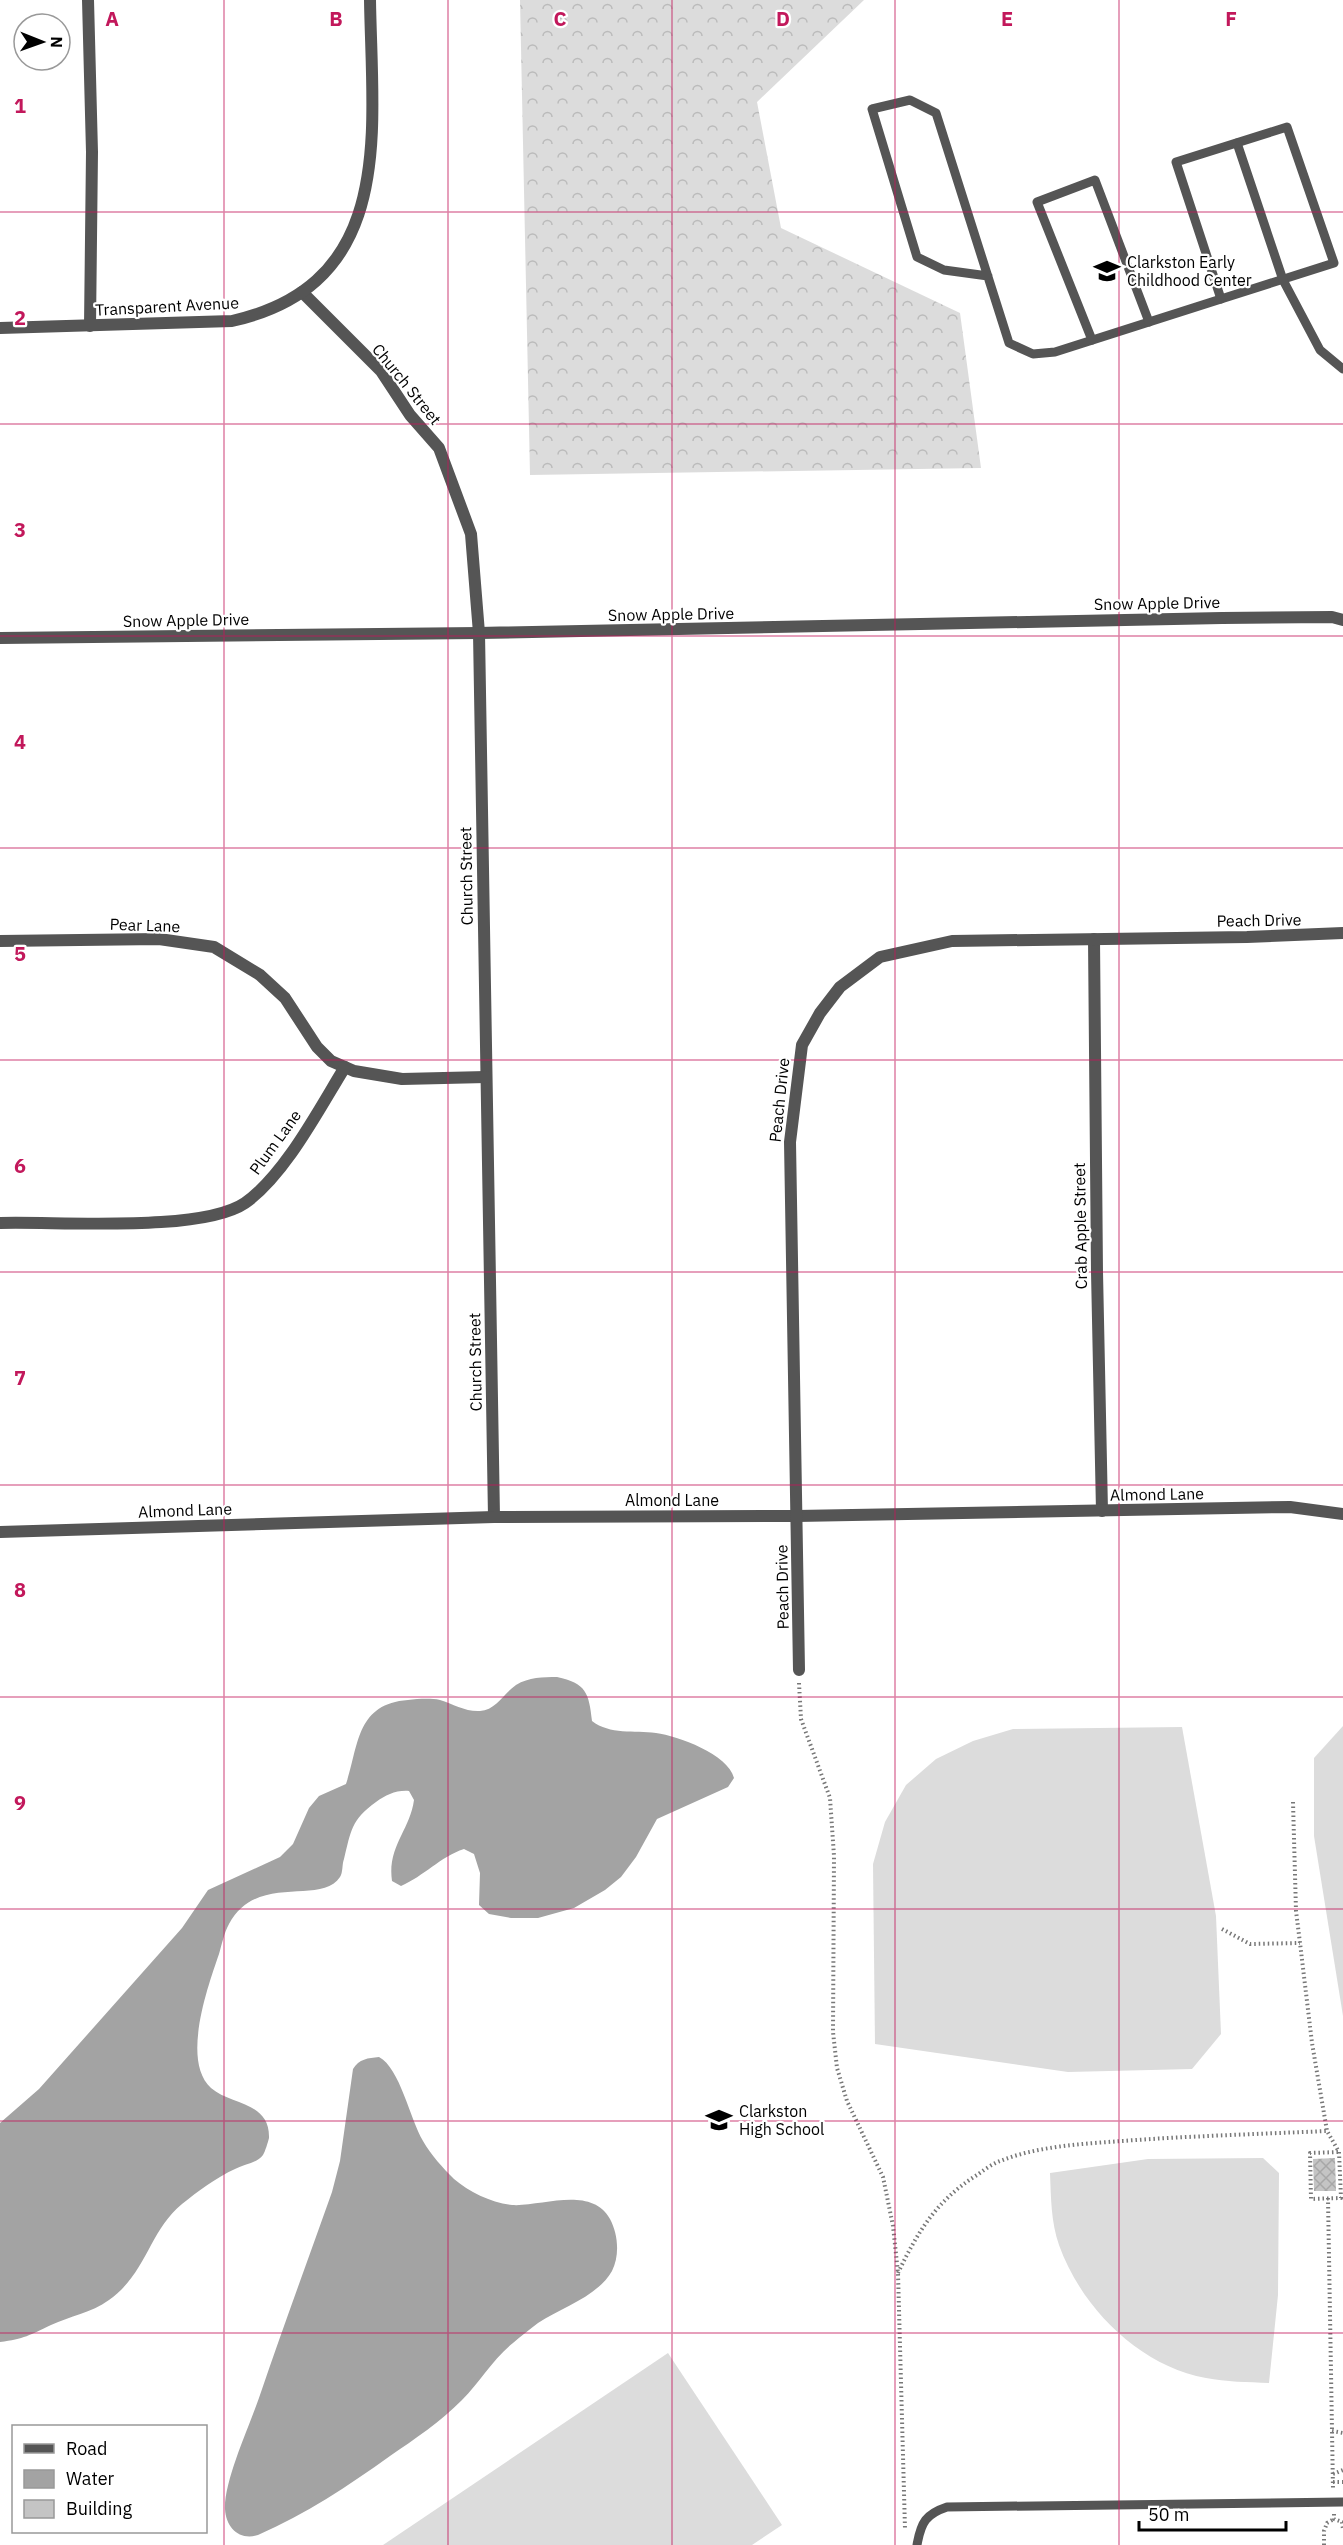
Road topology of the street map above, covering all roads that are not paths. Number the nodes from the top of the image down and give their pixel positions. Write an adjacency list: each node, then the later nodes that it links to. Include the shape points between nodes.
1 (88, 0): 9 (street, via 92,152)
2 (370, 0): 6 (street, Transparent Avenue, via 372,129 366,187 358,220 346,246 326,274)
3 (1237, 142): 5 (lane); 5 (lane, via 1287,127 1334,263); 7 (lane, via 1176,162)
4 (988, 276): 4 (lane, via 936,113 910,100 872,109 917,257 944,270); 11 (lane, via 1009,343 1033,354 1055,352)
5 (1282, 280): 7 (lane); 12 (lane, via 1320,350)
6 (302, 292): 9 (street, Transparent Avenue, via 261,315 232,321); 14 (street, Church Street, via 381,371 410,415 439,448 471,534)
7 (1221, 299): 8 (lane)
8 (1149, 322): 11 (lane); 11 (lane, via 1095,180 1037,202)
9 (90, 326): 10 (street, Transparent Avenue)
10 (0, 328)
11 (1092, 340)
12 (1343, 369)
13 (1343, 620): 14 (street, Snow Apple Drive, via 1222,618)
14 (479, 633): 15 (street, Snow Apple Drive); 20 (street, Church Street)
15 (0, 638)
16 (1343, 933): 17 (street, Peach Drive)
17 (1094, 939): 22 (street, Crab Apple Street); 24 (street, Peach Drive, via 952,941 880,957 840,987 802,1045 790,1142)
18 (0, 941): 19 (street, Pear Lane, via 159,939 214,947 260,975 285,998 318,1047 331,1061)
19 (345, 1067): 20 (street, via 402,1079); 21 (street, Plum Lane, via 268,1183 244,1204 204,1216 159,1222)
20 (486, 1077): 25 (street, Church Street)
21 (0, 1223)
22 (1102, 1511): 23 (street, Almond Lane, via 1290,1507); 24 (street, Almond Lane)
23 (1343, 1514)
24 (797, 1516): 25 (street, Almond Lane); 27 (street, Peach Drive)
25 (494, 1517): 26 (street, Almond Lane)
26 (0, 1533)
27 (799, 1670)
28 (1343, 2502): 29 (lane, via 947,2506 932,2512)
29 (917, 2545)

